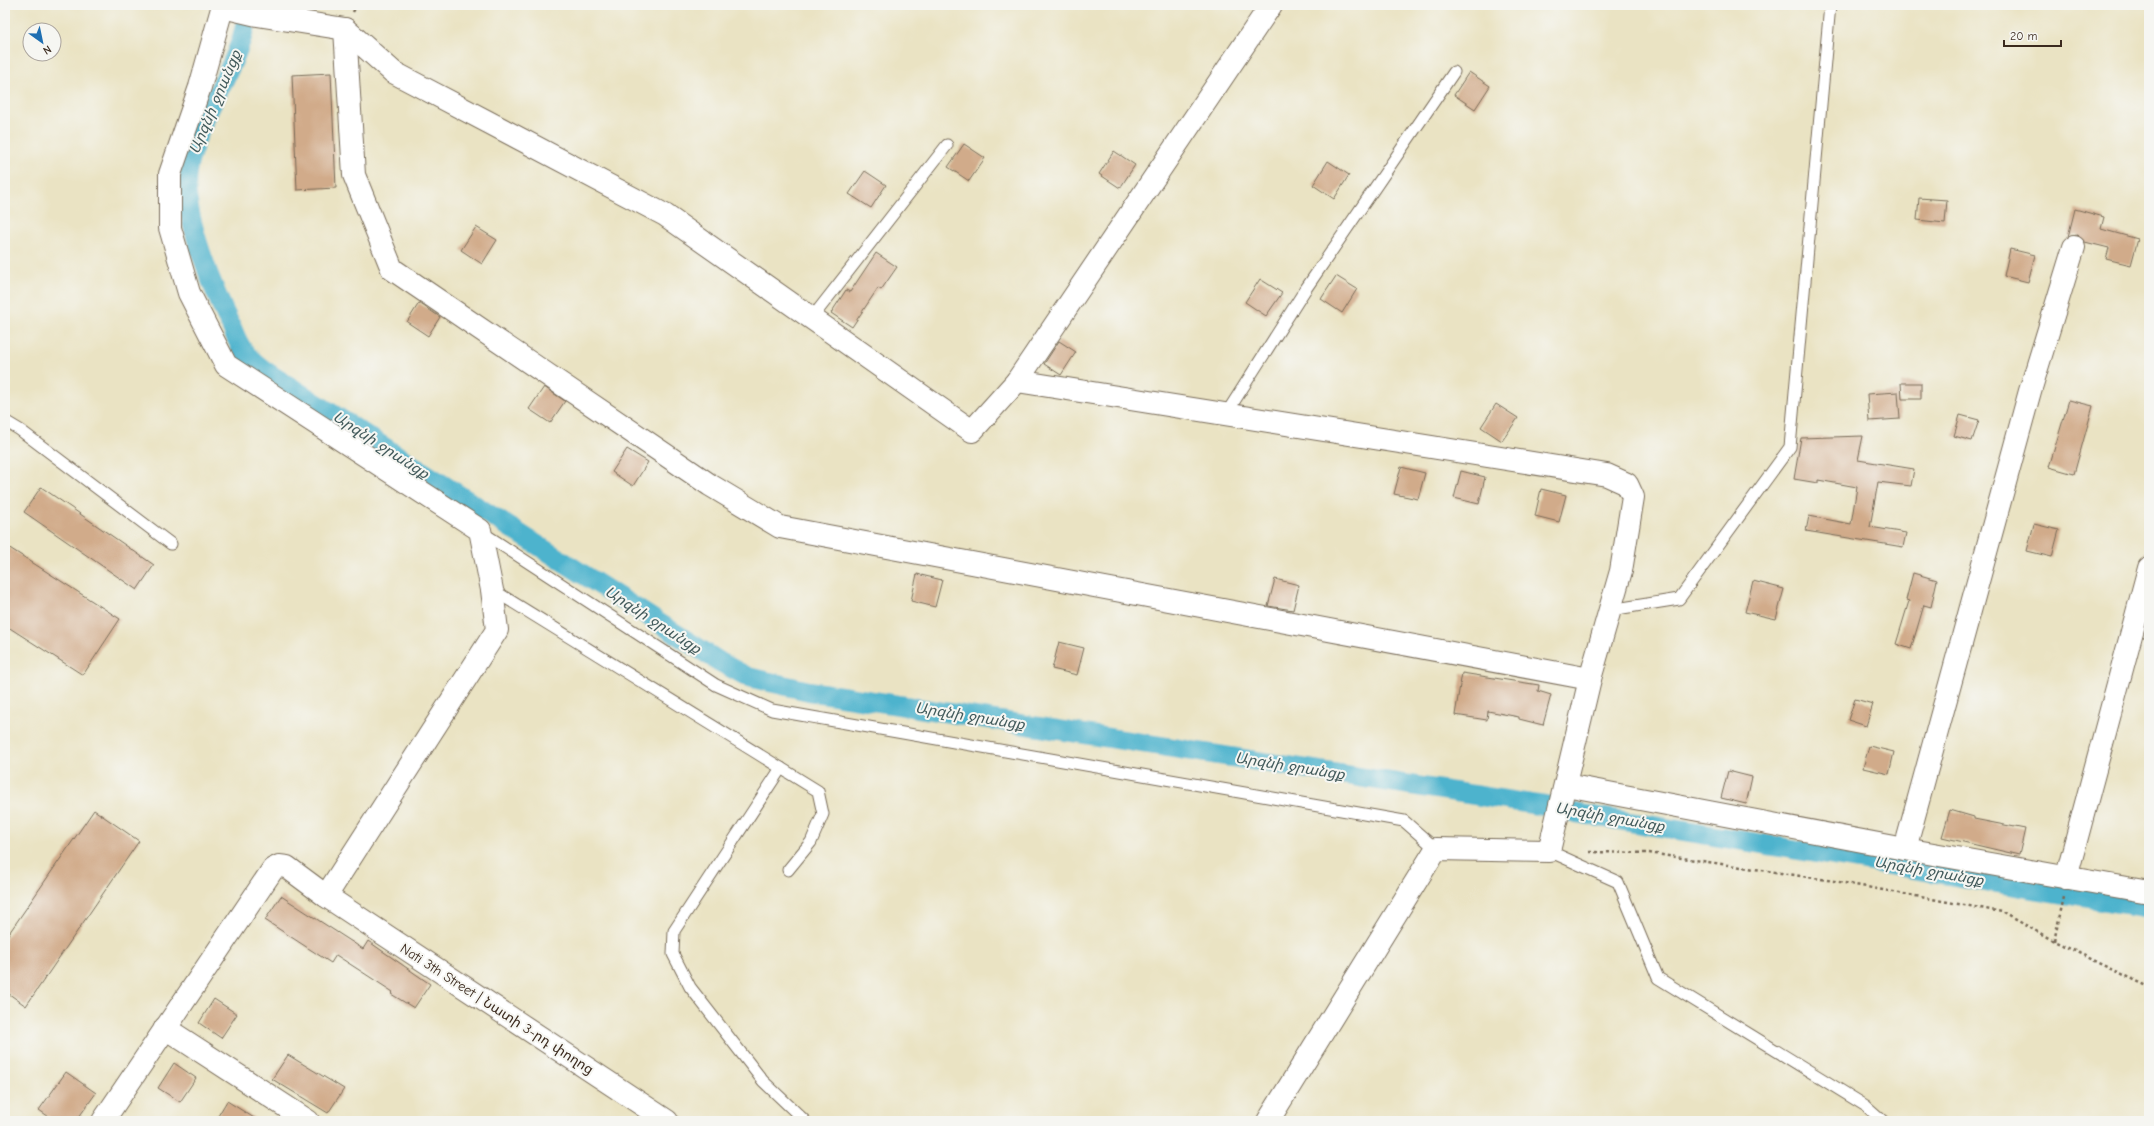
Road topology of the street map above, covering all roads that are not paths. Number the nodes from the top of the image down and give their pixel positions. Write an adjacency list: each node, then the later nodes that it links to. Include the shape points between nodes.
1 (1271, 5): 9 (street)
2 (1830, 5): 16 (lane, via 1790,447 1679,599)
3 (223, 6): 4 (street, via 257,16); 12 (street, via 200,87 170,174 170,228 189,293 226,365)
4 (345, 29): 8 (street, via 393,72 665,215); 17 (street, via 354,175 392,269 710,485 780,527)
5 (1454, 72): 10 (lane, via 1305,290)
6 (948, 145): 8 (lane)
7 (2074, 247): 21 (street, via 2028,398)
8 (812, 318): 9 (street, via 972,431)
9 (1017, 381): 10 (street)
10 (1226, 414): 16 (street, via 1606,475 1627,484 1633,497 1620,571)
11 (5, 421): 13 (lane)
12 (480, 530): 15 (street); 20 (lane, via 716,685 772,710 1404,821)
13 (171, 544)
14 (2149, 568): 24 (street)
15 (492, 590): 18 (lane); 26 (street, via 497,630)
16 (1610, 610): 17 (street)
17 (1590, 679): 19 (street)
18 (781, 768): 23 (lane, via 818,791 823,814 811,842); 31 (lane, via 674,931 673,954 690,987 763,1081)
19 (1564, 793): 21 (street); 22 (street)
20 (1436, 849): 22 (street); 32 (street)
21 (1905, 849): 24 (street)
22 (1549, 851): 33 (lane, via 1618,882 1658,978 1866,1106)
23 (788, 870)
24 (2066, 878): 25 (street)
25 (2149, 892)
26 (326, 896): 27 (street, Nati 3th Street | Նատի 3-րդ փողոց, via 287,867 279,866 273,869); 30 (street, Nati 3th Street | Նատի 3-րդ փողոց)
27 (165, 1028): 28 (street, Nati 3th Street | Նատի 3-րդ փողոց); 29 (street)
28 (103, 1121)
29 (308, 1121)
30 (667, 1121)
31 (805, 1121)
32 (1268, 1121)
33 (1883, 1121)

